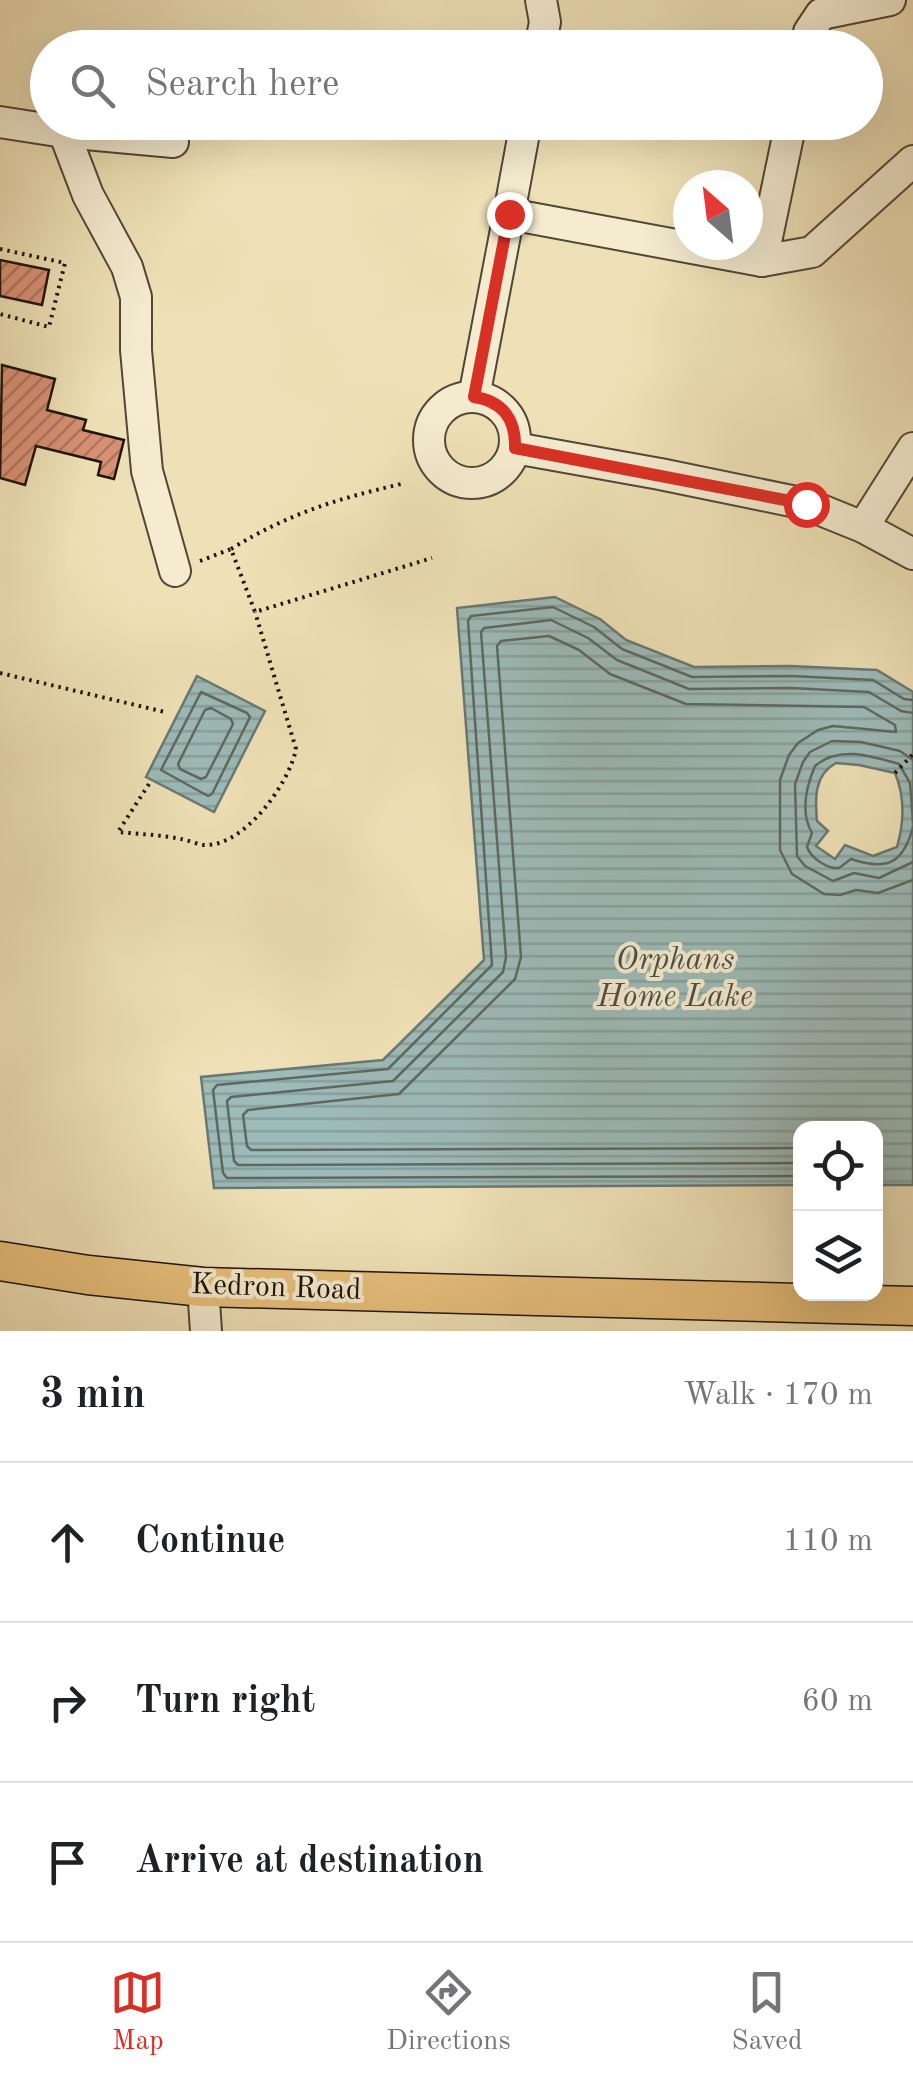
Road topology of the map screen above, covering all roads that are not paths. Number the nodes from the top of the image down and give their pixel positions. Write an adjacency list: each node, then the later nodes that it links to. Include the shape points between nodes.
1 (541, 0): 3 (street)
2 (890, 0): 4 (street, via 821,14)
3 (543, 30)
4 (811, 30)
5 (0, 122): 6 (street)
6 (30, 127)
7 (67, 140): 20 (street, via 136,297 147,471)
8 (151, 140): 11 (street)
9 (523, 140): 13 (street)
10 (787, 140): 14 (street)
11 (173, 142)
12 (913, 161): 14 (street, via 812,252)
13 (509, 214): 14 (street); 15 (street)
14 (762, 261)
15 (474, 397): 16 (street, via 492,401 512,421); 16 (street, via 452,401 432,422 435,464 458,482 473,484 500,474)
16 (515, 448): 18 (street, via 806,504)
17 (913, 448): 18 (street)
18 (863, 527): 19 (street)
19 (913, 554)
20 (175, 571)
21 (0, 1260): 22 (main road, Kedron Road)
22 (204, 1288): 23 (main road, Kedron Road); 24 (street)
23 (913, 1306)
24 (206, 1331)

